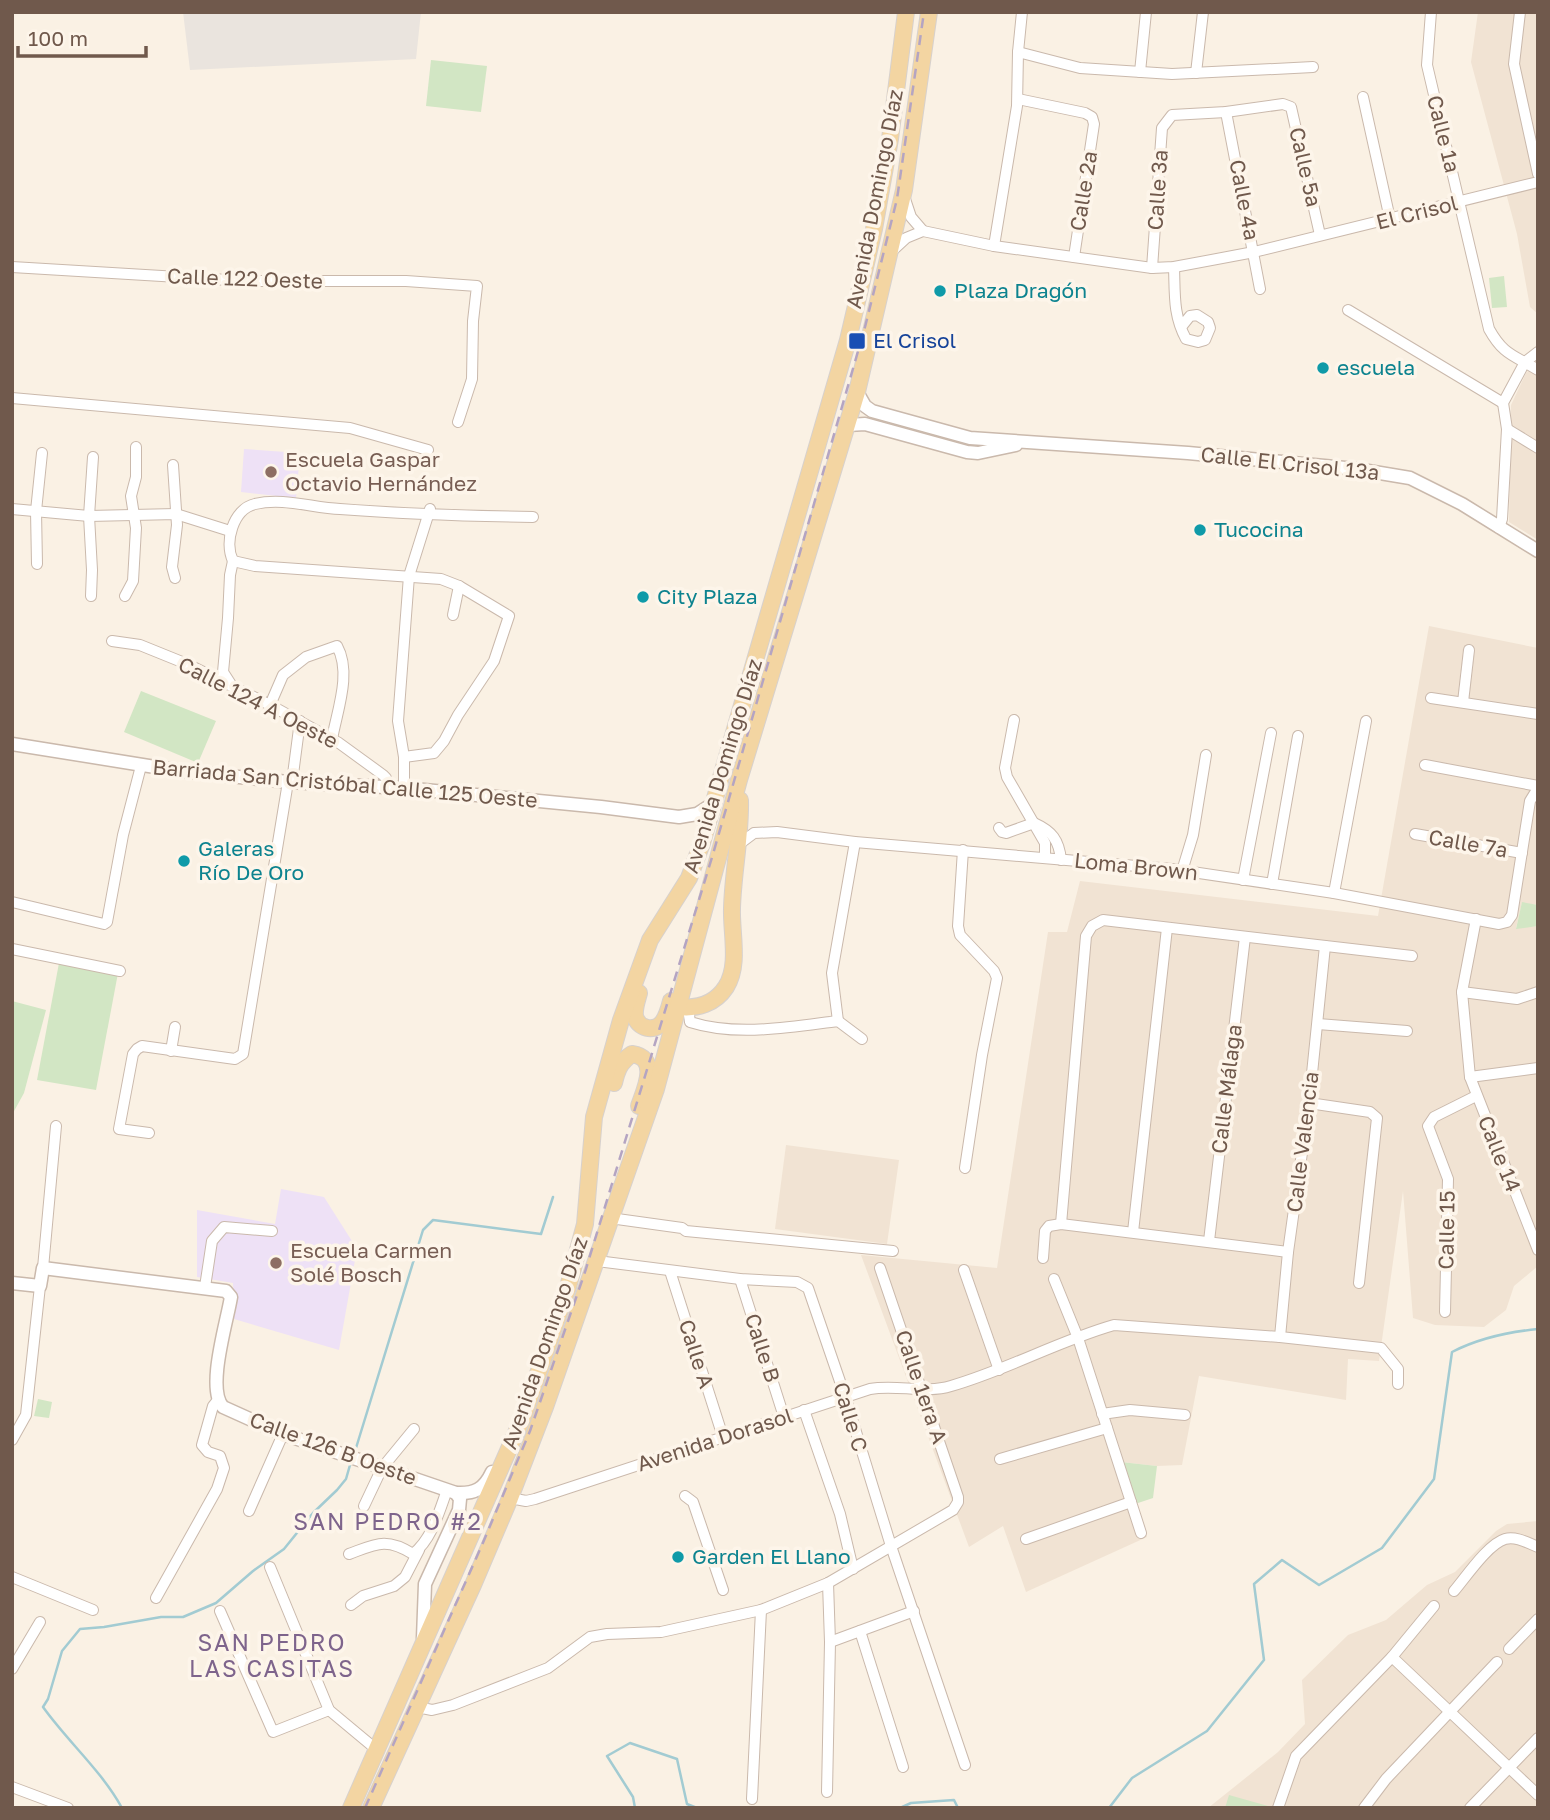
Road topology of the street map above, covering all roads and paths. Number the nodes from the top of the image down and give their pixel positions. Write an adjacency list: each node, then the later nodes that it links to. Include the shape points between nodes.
1 (929, 12): 17 (main road, Avenida Domingo Díaz)
2 (1022, 12): 8 (street)
3 (1146, 12): 10 (street)
4 (1203, 12): 11 (street)
5 (1431, 12): 18 (street, Calle 1a, via 1427,65)
6 (1520, 12): 15 (street, via 1514,64)
7 (905, 15): 89 (main road, Avenida Domingo Díaz, via 890,139 848,340)
8 (1018, 52): 10 (street, via 1080,68); 13 (street)
9 (1313, 67): 11 (street)
10 (1140, 72): 11 (street)
11 (1196, 73)
12 (1363, 97): 19 (street)
13 (1018, 99): 22 (street); 24 (street, Calle 2a, via 1092,117)
14 (1226, 112): 21 (street, Calle 5a, via 1283,104 1291,107); 23 (street, Calle 4a); 28 (street, Calle 3a, via 1172,115 1162,128)
15 (1538, 174)
16 (1538, 182): 18 (street, El Crisol)
17 (904, 190): 20 (street, via 907,209); 25 (main road, Avenida Domingo Díaz)
18 (1460, 202): 19 (street, El Crisol); 33 (street, Calle 1a, via 1489,329 1510,355)
19 (1390, 219): 21 (street, El Crisol)
20 (923, 231): 22 (street, El Crisol); 25 (street, via 898,244)
21 (1320, 236): 23 (street, El Crisol)
22 (994, 246): 24 (street, El Crisol)
23 (1254, 252): 27 (street, El Crisol); 29 (street, Calle 4a)
24 (1074, 257): 28 (street, El Crisol)
25 (889, 260): 35 (main road, Avenida Domingo Díaz)
26 (12, 267): 38 (street, Calle 122 Oeste, via 245,281 477,286 472,379)
27 (1174, 267): 28 (street, El Crisol); 31 (street, via 1175,316)
28 (1152, 268)
29 (1260, 289)
30 (1348, 310): 37 (street)
31 (1182, 326)
32 (1538, 352): 33 (street)
33 (1525, 362): 34 (street, Calle 1a); 37 (street)
34 (1538, 370)
35 (857, 392): 39 (main road, Avenida Domingo Díaz); 41 (street, Calle El Crisol 13a, via 865,406)
36 (12, 398): 44 (street, via 350,428)
37 (1503, 403): 40 (street)
38 (458, 422)
39 (848, 425): 41 (street, Calle El Crisol 13a); 84 (main road, Avenida Domingo Díaz)
40 (1507, 429): 43 (street); 55 (street)
41 (910, 430): 55 (street, Calle El Crisol 13a, via 1384,472 1436,489)
42 (136, 447): 53 (street, via 131,496)
43 (1538, 448)
44 (428, 450)
45 (42, 453): 49 (street)
46 (93, 457): 52 (street)
47 (173, 465): 51 (street)
48 (12, 509): 49 (street)
49 (36, 511): 52 (street); 59 (street)
50 (429, 512): 54 (street); 56 (street, via 254,503 244,509); 60 (street)
51 (176, 514): 53 (street); 56 (street); 61 (street)
52 (89, 516): 53 (street); 63 (street)
53 (134, 516): 64 (street, via 133,581)
54 (533, 517)
55 (1499, 528): 57 (street, Calle El Crisol 13a)
56 (230, 531): 58 (street)
57 (1538, 551)
58 (233, 561): 60 (street); 68 (street, via 223,672)
59 (37, 564)
60 (409, 576): 62 (street); 81 (street, via 398,721)
61 (175, 578)
62 (459, 586): 65 (street); 81 (street, via 509,617 494,661 444,741 434,753)
63 (91, 596)
64 (125, 596)
65 (453, 615)
66 (113, 641): 68 (street, Calle 124 A Oeste, via 187,664)
67 (1469, 650): 70 (street)
68 (232, 687): 71 (street, Calle 124 A Oeste)
69 (1431, 698): 70 (street)
70 (1463, 702): 72 (street)
71 (270, 705): 74 (street, Calle 124 A Oeste); 78 (street, via 283,676 306,657 337,646 344,669)
72 (1538, 714)
73 (1014, 720): 92 (street, via 1005,768)
74 (300, 721): 78 (street, Calle 124 A Oeste); 85 (street)
75 (1366, 721): 106 (street)
76 (1271, 733): 104 (street)
77 (1298, 736): 105 (street)
78 (332, 739): 86 (street, Calle 124 A Oeste, via 383,775)
79 (12, 744): 83 (street, Barriada San Cristóbal Calle 125 Oeste)
80 (1206, 755): 103 (street)
81 (404, 757): 88 (street)
82 (1424, 765): 87 (street)
83 (141, 766): 85 (street, Barriada San Cristóbal Calle 125 Oeste); 108 (street, via 122,835 107,922)
84 (739, 780): 90 (main road); 107 (main road, Avenida Domingo Díaz)
85 (290, 782): 86 (street, Barriada San Cristóbal Calle 125 Oeste); 125 (street, via 243,1054 235,1059)
86 (387, 787): 88 (street, Barriada San Cristóbal Calle 125 Oeste)
87 (1538, 787): 100 (street, via 1530,801)
88 (404, 788): 91 (street, Barriada San Cristóbal Calle 125 Oeste)
89 (715, 803): 91 (street, Barriada San Cristóbal Calle 125 Oeste, via 697,814); 97 (main road, Avenida Domingo Díaz)
90 (740, 812): 94 (street, via 748,824); 98 (main road)
91 (679, 817): 97 (street, via 692,826)
92 (1034, 822): 93 (street, via 1006,833); 101 (street, via 1045,843); 102 (street, via 1053,833)
93 (999, 828)
94 (762, 831): 96 (street, Loma Brown); 98 (street)
95 (1415, 834): 100 (street, Calle 7a)
96 (855, 842): 99 (street, Loma Brown); 120 (street, via 832,973)
97 (702, 843): 109 (main road, Avenida Domingo Díaz, via 689,878)
98 (738, 846): 119 (main road, via 731,977 713,1000)
99 (963, 850): 101 (street, Loma Brown); 134 (street, via 960,935 998,978)
100 (1521, 853): 110 (street, Loma Brown, via 1507,922)
101 (1045, 858): 102 (street, Loma Brown)
102 (1061, 860): 103 (street, Loma Brown)
103 (1182, 871): 104 (street, Loma Brown)
104 (1244, 880): 105 (street, Loma Brown)
105 (1272, 884): 106 (street, Loma Brown)
106 (1334, 893): 110 (street, Loma Brown)
107 (706, 900): 109 (main road, via 667,1016 654,1029 645,1028 637,1022 635,1006); 119 (main road, Avenida Domingo Díaz)
108 (12, 902)
109 (667, 911): 133 (main road, Avenida Domingo Díaz, via 650,940 621,1020 594,1117)
110 (1476, 919): 117 (street, Calle 14)
111 (1167, 928): 112 (street); 136 (street, via 1103,920 1086,936); 138 (street)
112 (1245, 937): 113 (street); 139 (street, Calle Málaga)
113 (1325, 946): 115 (street); 121 (street, Calle Valencia)
114 (12, 949): 116 (street)
115 (1412, 956)
116 (120, 971)
117 (1462, 992): 118 (street, via 1517,999); 127 (street, Calle 14)
118 (1538, 992)
119 (683, 1007): 120 (street, via 690,1022 705,1027 767,1030); 132 (main road, Avenida Domingo Díaz)
120 (838, 1021): 124 (street)
121 (1318, 1024): 123 (street); 129 (street, Calle Valencia)
122 (175, 1027): 125 (street)
123 (1407, 1031)
124 (862, 1039)
125 (171, 1051): 131 (street, via 142,1046 133,1054 120,1129)
126 (1538, 1068): 127 (street)
127 (1470, 1077): 128 (street, Calle 14)
128 (1476, 1096): 140 (street, Calle 14); 155 (street, Calle 15, via 1434,1117 1427,1126 1448,1179)
129 (1309, 1103): 142 (street, Calle Valencia); 152 (street, via 1370,1112 1377,1118)
130 (56, 1126): 145 (street)
131 (149, 1133)
132 (631, 1157): 133 (main road, via 633,1127 649,1068 646,1060 632,1054 619,1066); 135 (main road, Avenida Domingo Díaz)
133 (591, 1167): 166 (main road, Avenida Domingo Díaz, via 585,1224 568,1287)
134 (965, 1168)
135 (609, 1221): 141 (street, via 682,1234); 144 (main road, Avenida Domingo Díaz)
136 (1060, 1224): 138 (street); 143 (street, via 1045,1231)
137 (272, 1231): 154 (street, via 224,1227 212,1241)
138 (1133, 1232): 139 (street)
139 (1209, 1241): 142 (street)
140 (1538, 1250)
141 (893, 1251)
142 (1288, 1252): 156 (street, Calle Valencia)
143 (1043, 1258)
144 (597, 1261): 148 (street); 177 (main road, Avenida Domingo Díaz)
145 (43, 1268): 153 (street); 154 (street)
146 (880, 1268): 160 (street, Calle 1era A)
147 (964, 1270): 158 (street)
148 (670, 1271): 149 (street); 171 (street, Calle A)
149 (740, 1279): 161 (street, Calle C, via 797,1282 808,1288); 167 (street, Calle B)
150 (1054, 1279): 157 (street)
151 (12, 1283): 153 (street)
152 (1359, 1283)
153 (40, 1286): 172 (street, via 26,1415)
154 (205, 1287): 162 (street, via 226,1290 231,1297 216,1378)
155 (1445, 1312)
156 (1280, 1337): 157 (street, Avenida Dorasol, via 1114,1325); 159 (street, Avenida Dorasol, via 1381,1348 1398,1369)
157 (1078, 1338): 158 (street, Avenida Dorasol); 164 (street)
158 (999, 1370): 160 (street, Avenida Dorasol, via 949,1387)
159 (1398, 1384)
160 (922, 1388): 161 (street, Avenida Dorasol, via 885,1386); 183 (street, Calle 1era A, via 958,1497 949,1513)
161 (845, 1396): 163 (street, Avenida Dorasol); 183 (street, Calle C)
162 (217, 1401): 170 (street, Calle 126 B Oeste); 193 (street, via 202,1446 220,1456 224,1468 217,1489)
163 (804, 1410): 167 (street, Avenida Dorasol); 188 (street, via 840,1514)
164 (1102, 1414): 165 (street, via 1130,1410); 168 (street)
165 (1185, 1415)
166 (523, 1417): 175 (street, via 486,1483 475,1492); 204 (main road, Avenida Domingo Díaz)
167 (784, 1417): 171 (street, Avenida Dorasol)
168 (1107, 1428): 173 (street); 178 (street)
169 (414, 1429): 174 (street)
170 (283, 1434): 174 (street, Calle 126 B Oeste); 180 (street)
171 (723, 1437): 177 (street, Avenida Dorasol, via 535,1499)
172 (12, 1440)
173 (1000, 1459)
174 (382, 1468): 175 (street, Calle 126 B Oeste); 179 (street)
175 (452, 1491): 184 (street); 204 (street, via 460,1499 459,1510 425,1584)
176 (685, 1496): 191 (street, via 693,1502)
177 (510, 1498): 209 (main road, Avenida Domingo Díaz)
178 (1131, 1502): 181 (street); 182 (street)
179 (364, 1506)
180 (249, 1511)
181 (1141, 1533)
182 (1027, 1539)
183 (891, 1546): 188 (street); 199 (street, Calle C)
184 (421, 1547): 186 (street, via 413,1554 383,1542); 194 (street, via 405,1577)
185 (1538, 1547): 192 (street, via 1506,1539 1493,1547)
186 (349, 1554)
187 (270, 1567): 210 (street)
188 (853, 1569): 190 (street)
189 (12, 1577): 196 (street)
190 (828, 1583): 197 (street); 203 (street)
191 (723, 1590)
192 (1454, 1591)
193 (156, 1598)
194 (351, 1605)
195 (1434, 1606): 206 (street)
196 (93, 1610)
197 (761, 1610): 209 (street, via 661,1632 590,1637 536,1673 453,1705 432,1710); 220 (street)
198 (220, 1611): 210 (street, via 273,1732)
199 (914, 1611): 202 (street); 214 (street, Calle C)
200 (1538, 1619): 205 (street)
201 (40, 1622): 208 (street)
202 (860, 1631): 203 (street); 215 (street)
203 (830, 1642): 218 (street)
204 (423, 1647): 213 (main road, Avenida Domingo Díaz)
205 (1509, 1649)
206 (1392, 1657): 211 (street); 224 (street, via 1296,1756)
207 (1497, 1662): 211 (street)
208 (12, 1669)
209 (417, 1707): 223 (main road, Avenida Domingo Díaz)
210 (329, 1710): 213 (street)
211 (1450, 1712): 216 (street); 225 (street)
212 (1538, 1738): 216 (street)
213 (377, 1750): 222 (main road, Avenida Domingo Díaz)
214 (965, 1765)
215 (904, 1767)
216 (1507, 1768): 219 (street); 226 (street)
217 (12, 1787): 221 (street)
218 (827, 1792)
219 (1538, 1795)
220 (752, 1799)
221 (68, 1808)
222 (351, 1808)
223 (371, 1808)
224 (1278, 1808)
225 (1364, 1808)
226 (1470, 1808)

